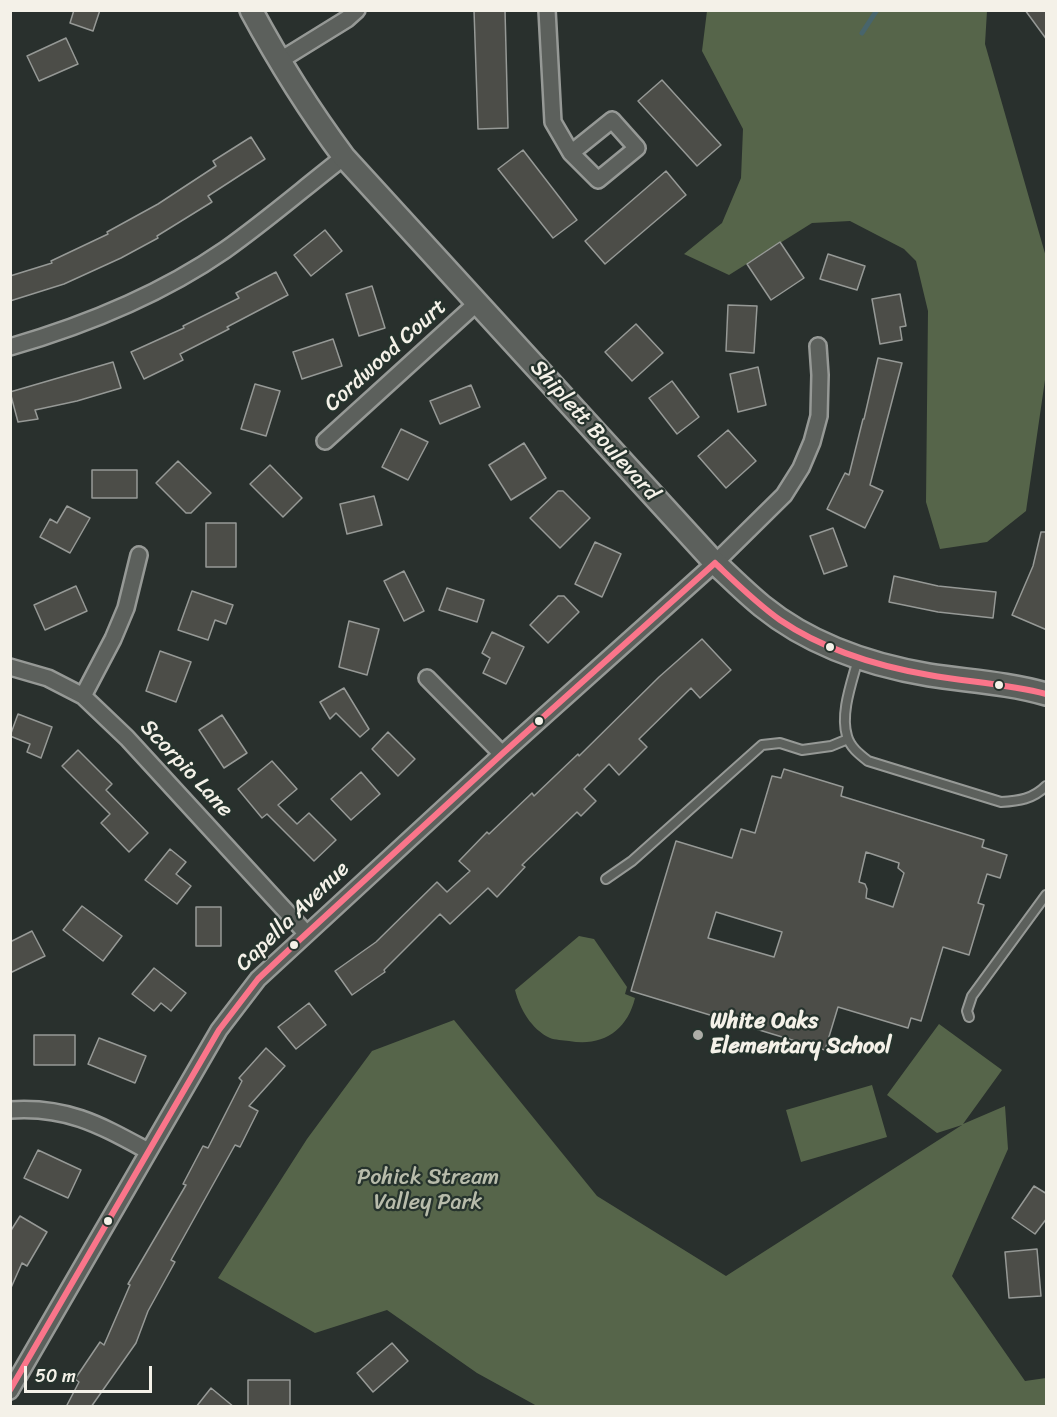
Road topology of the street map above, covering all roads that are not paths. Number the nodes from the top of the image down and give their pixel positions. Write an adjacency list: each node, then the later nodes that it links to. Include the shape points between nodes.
1 (251, 10): 4 (street, Shiplett Boulevard)
2 (357, 10): 4 (street)
3 (547, 10): 5 (street, via 553,122)
4 (279, 61): 6 (street, Shiplett Boulevard)
5 (571, 153)
6 (344, 157): 7 (street, Shiplett Boulevard); 9 (street, via 225,249 178,279 69,329)
7 (477, 303): 10 (street, Cordwood Court); 12 (street, Shiplett Boulevard)
8 (818, 346): 12 (street, Capella Avenue, via 819,416 801,468 777,503)
9 (10, 347)
10 (325, 441)
11 (139, 555): 17 (street, via 126,608)
12 (715, 564): 13 (street, Shiplett Boulevard, via 763,607 803,633); 19 (street, Capella Avenue)
13 (858, 658): 16 (street, Shiplett Boulevard, via 904,671); 18 (lane, via 846,712)
14 (10, 667): 17 (street, Scorpio Lane, via 48,678)
15 (427, 678): 19 (street)
16 (1047, 694)
17 (83, 696): 23 (street, Scorpio Lane, via 127,738)
18 (848, 739): 20 (lane, via 868,761 1001,802 1020,801); 21 (lane, via 802,750 780,743 762,745 632,861)
19 (502, 754): 23 (street, Capella Avenue)
20 (1047, 786)
21 (606, 879)
22 (1047, 895): 24 (lane, via 972,996)
23 (306, 933): 26 (street, Capella Avenue, via 244,995)
24 (969, 1017)
25 (10, 1110): 26 (street, via 35,1108 71,1114)
26 (148, 1151): 27 (street, Capella Avenue)
27 (10, 1392)

